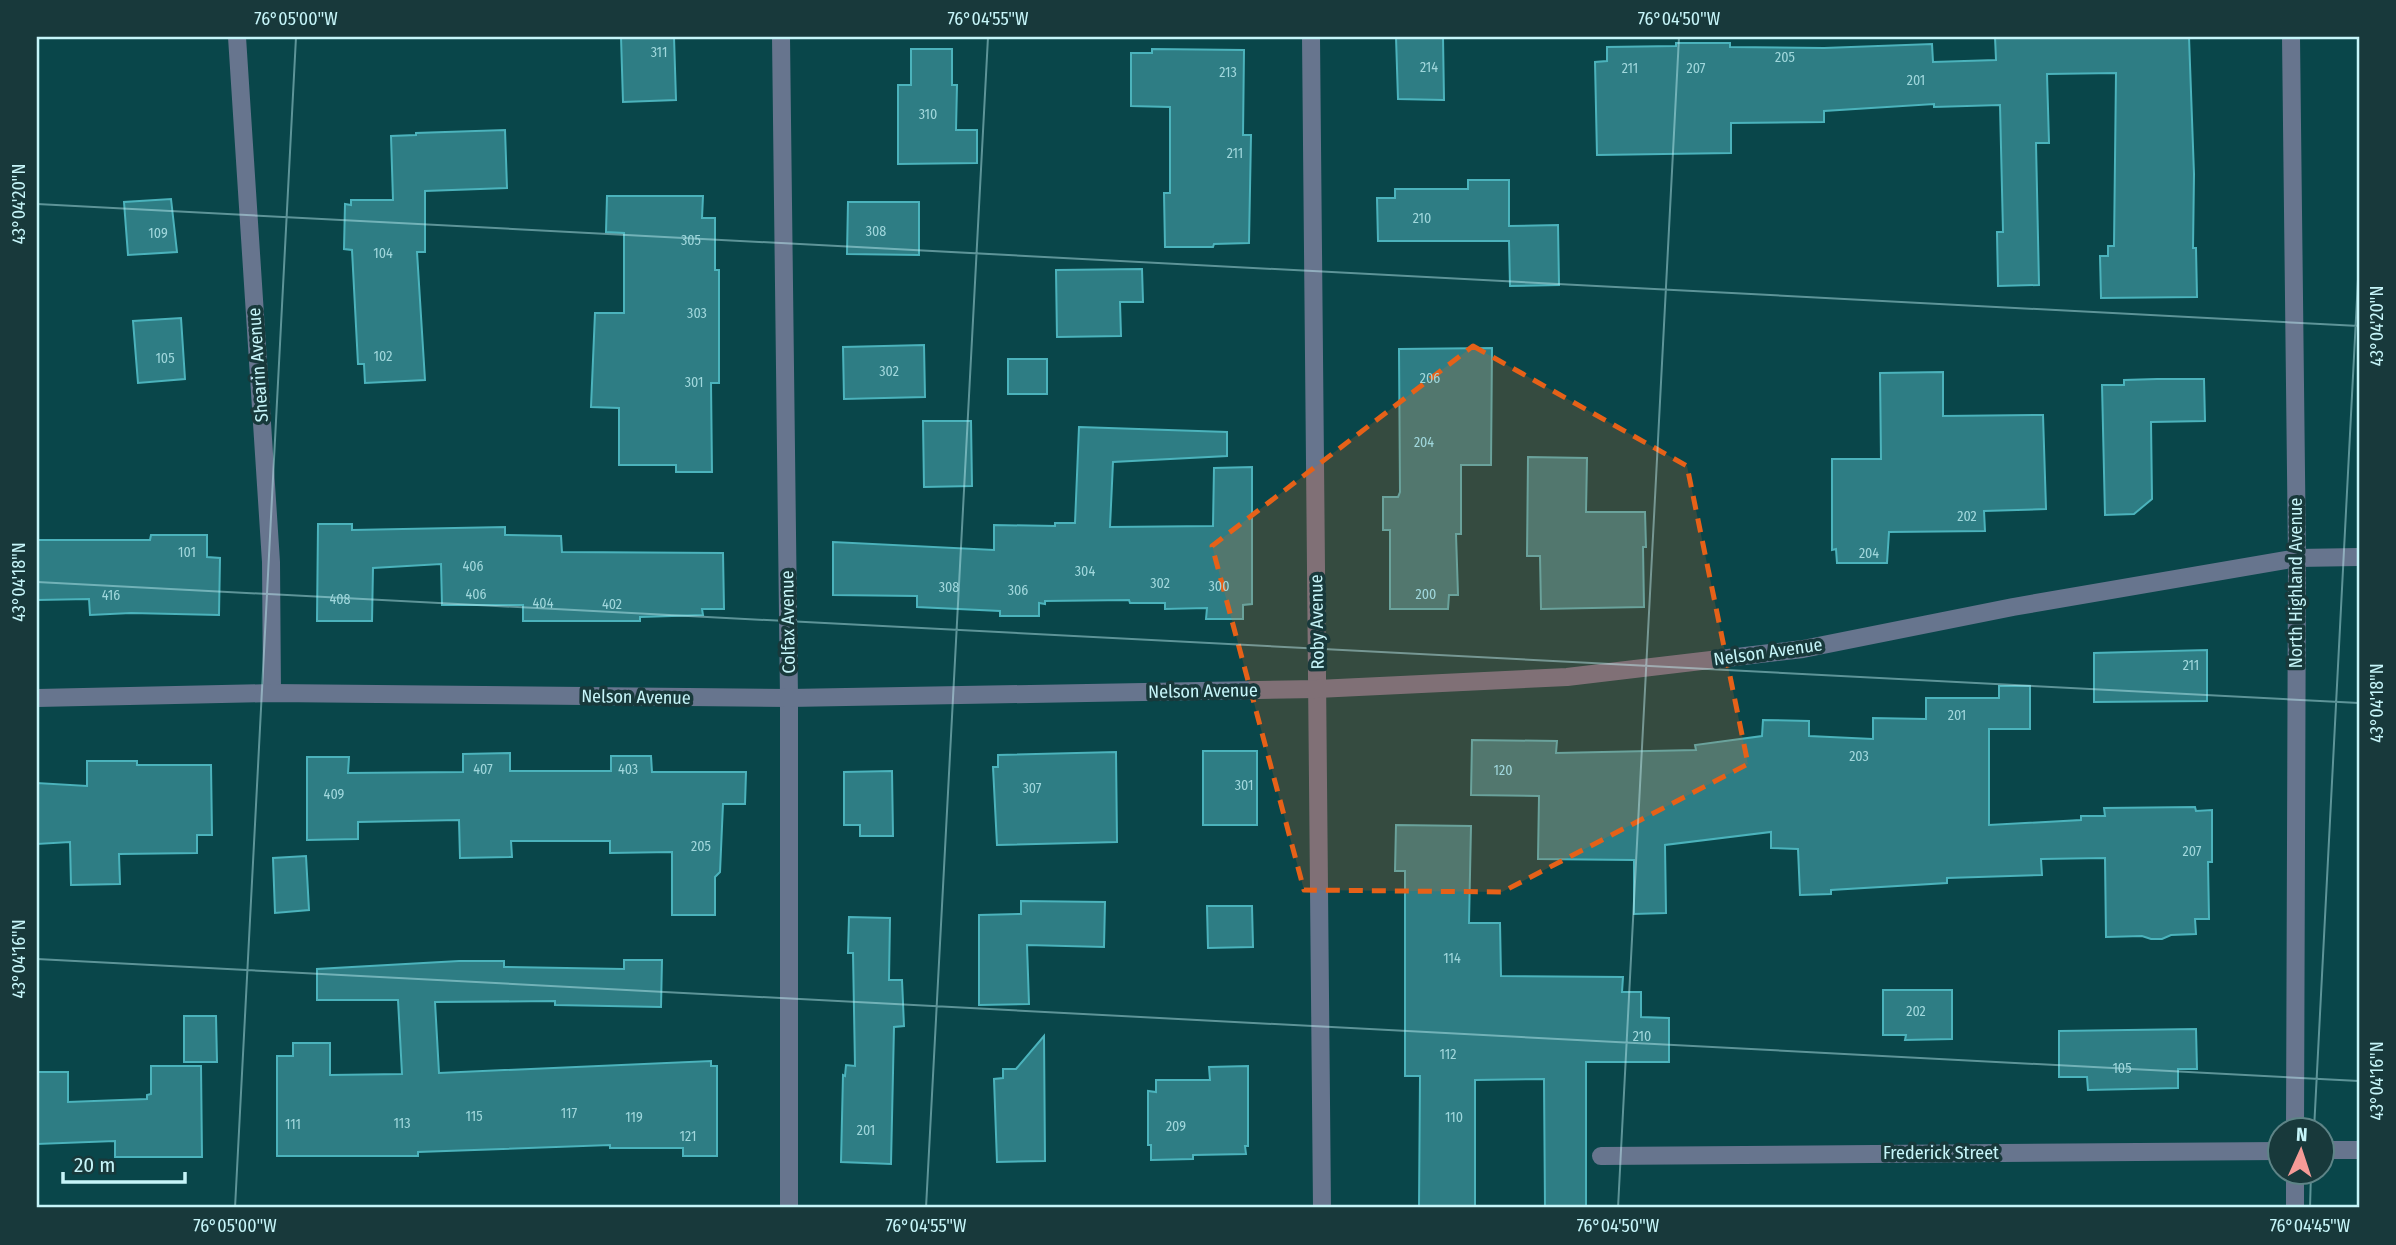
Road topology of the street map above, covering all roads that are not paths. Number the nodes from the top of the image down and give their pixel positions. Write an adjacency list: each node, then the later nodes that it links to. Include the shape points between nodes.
1 (237, 37): 8 (street, Shearin Avenue, via 271,562)
2 (781, 37): 10 (street, Colfax Avenue)
3 (1311, 37): 7 (street, Roby Avenue)
4 (2291, 37): 6 (street, North Highland Avenue)
5 (2359, 557): 6 (street, Nelson Avenue)
6 (2297, 558): 7 (street, Nelson Avenue, via 1803,649 1567,677); 11 (street, North Highland Avenue)
7 (1317, 689): 10 (street, Nelson Avenue); 18 (street, Roby Avenue)
8 (272, 693): 9 (street, Nelson Avenue); 10 (street, Nelson Avenue)
9 (37, 698)
10 (789, 698): 17 (street, Colfax Avenue)
11 (2295, 1116)
12 (2336, 1150): 13 (street)
13 (2359, 1150)
14 (2266, 1151): 15 (street, Frederick Street)
15 (1601, 1156)
16 (2295, 1186): 19 (street)
17 (789, 1208)
18 (1322, 1208)
19 (2295, 1208)

